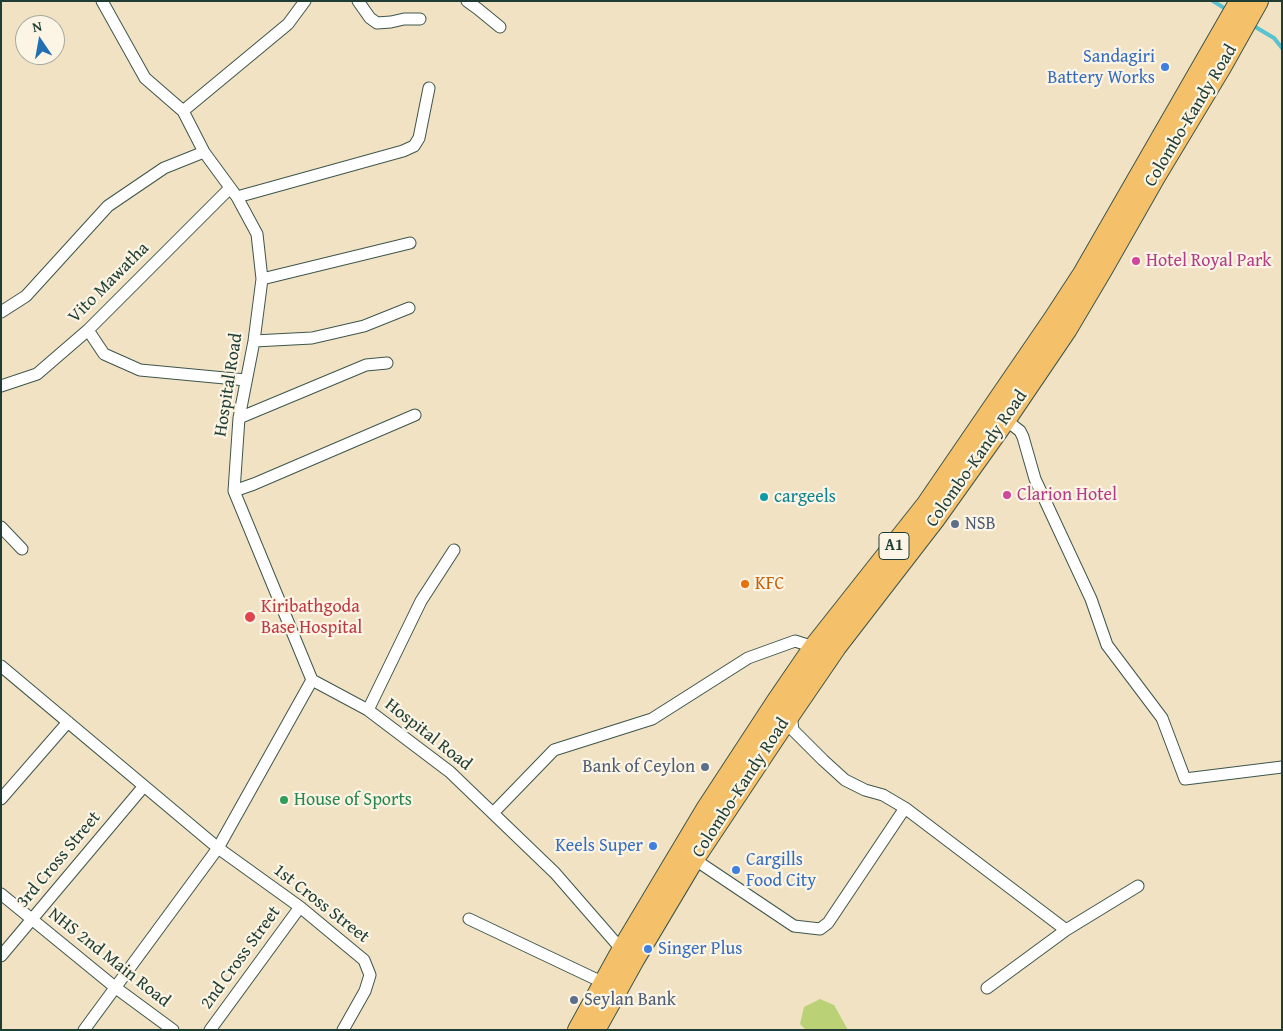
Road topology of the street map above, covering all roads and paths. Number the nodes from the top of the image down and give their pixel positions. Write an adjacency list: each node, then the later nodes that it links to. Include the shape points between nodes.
1 (102, 1): 9 (street, Hospital Road, via 145,78)
2 (305, 1): 9 (street, via 288,24)
3 (358, 1): 6 (street, via 377,23)
4 (467, 1): 7 (street)
5 (1251, 4): 21 (highway, Colombo-Kandy Road / A1, via 1053,320)
6 (420, 19)
7 (500, 27)
8 (428, 88): 11 (street, via 419,138 414,146)
9 (183, 111): 10 (street, Hospital Road)
10 (204, 152): 11 (street, Hospital Road); 15 (street, via 164,168 108,206 26,296)
11 (234, 192): 13 (street, Hospital Road, via 257,234); 16 (street, Vito Mawatha)
12 (410, 243): 13 (street)
13 (262, 279): 17 (street, Hospital Road)
14 (409, 308): 17 (street, via 364,326 312,338)
15 (1, 312)
16 (88, 330): 19 (street, via 104,354 140,370); 20 (street, Vito Mawatha, via 37,374)
17 (254, 341): 19 (street, Hospital Road)
18 (387, 364): 23 (street, via 366,365)
19 (246, 380): 23 (street, Hospital Road)
20 (1, 386)
21 (999, 414): 28 (highway, Colombo-Kandy Road / A1); 31 (highway, Colombo-Kandy Road / A1, via 934,520 836,647); 34 (street, via 1020,431 1035,479 1091,600 1106,645 1162,718 1185,779)
22 (415, 415): 24 (street)
23 (238, 418): 24 (street, Hospital Road)
24 (234, 491): 30 (street, Hospital Road)
25 (1, 527): 26 (street)
26 (22, 549)
27 (454, 550): 32 (street, via 421,601)
28 (814, 647): 31 (highway, Colombo-Kandy Road / A1); 38 (street, via 795,641 748,658 652,719 554,750)
29 (1, 666): 33 (street, 1st Cross Street)
30 (312, 680): 32 (street, Hospital Road); 39 (street)
31 (784, 707): 37 (street, via 793,730 846,780 884,795); 40 (highway, Colombo-Kandy Road / A1); 47 (highway, Colombo-Kandy Road / A1, via 707,808)
32 (368, 710): 38 (street, Hospital Road, via 450,772)
33 (68, 722): 35 (street, 1st Cross Street); 36 (street)
34 (1282, 767)
35 (144, 786): 39 (street, 1st Cross Street); 45 (street, 3rd Cross Street)
36 (1, 799)
37 (905, 808): 40 (street, via 828,923 820,929 794,926); 46 (street)
38 (493, 813): 47 (street, Hospital Road, via 555,873)
39 (218, 848): 43 (street, 1st Cross Street); 50 (street)
40 (694, 859): 47 (highway, Colombo-Kandy Road / A1)
41 (1138, 886): 46 (street)
42 (1, 894): 45 (street, NHS 2nd Main Road)
43 (300, 907): 54 (street, 2nd Cross Street); 55 (street, 1st Cross Street, via 364,960 370,976)
44 (469, 919): 49 (street)
45 (32, 920): 48 (street, 3rd Cross Street); 50 (street, NHS 2nd Main Road)
46 (1066, 930): 51 (street)
47 (628, 954): 49 (highway, Colombo-Kandy Road / A1); 57 (highway, Colombo-Kandy Road / A1)
48 (1, 956)
49 (604, 983): 56 (highway, Colombo-Kandy Road / A1)
50 (116, 988): 52 (street); 53 (street, NHS 2nd Main Road)
51 (987, 988)
52 (84, 1030)
53 (173, 1030)
54 (210, 1030)
55 (343, 1030)
56 (578, 1030)
57 (595, 1030)

